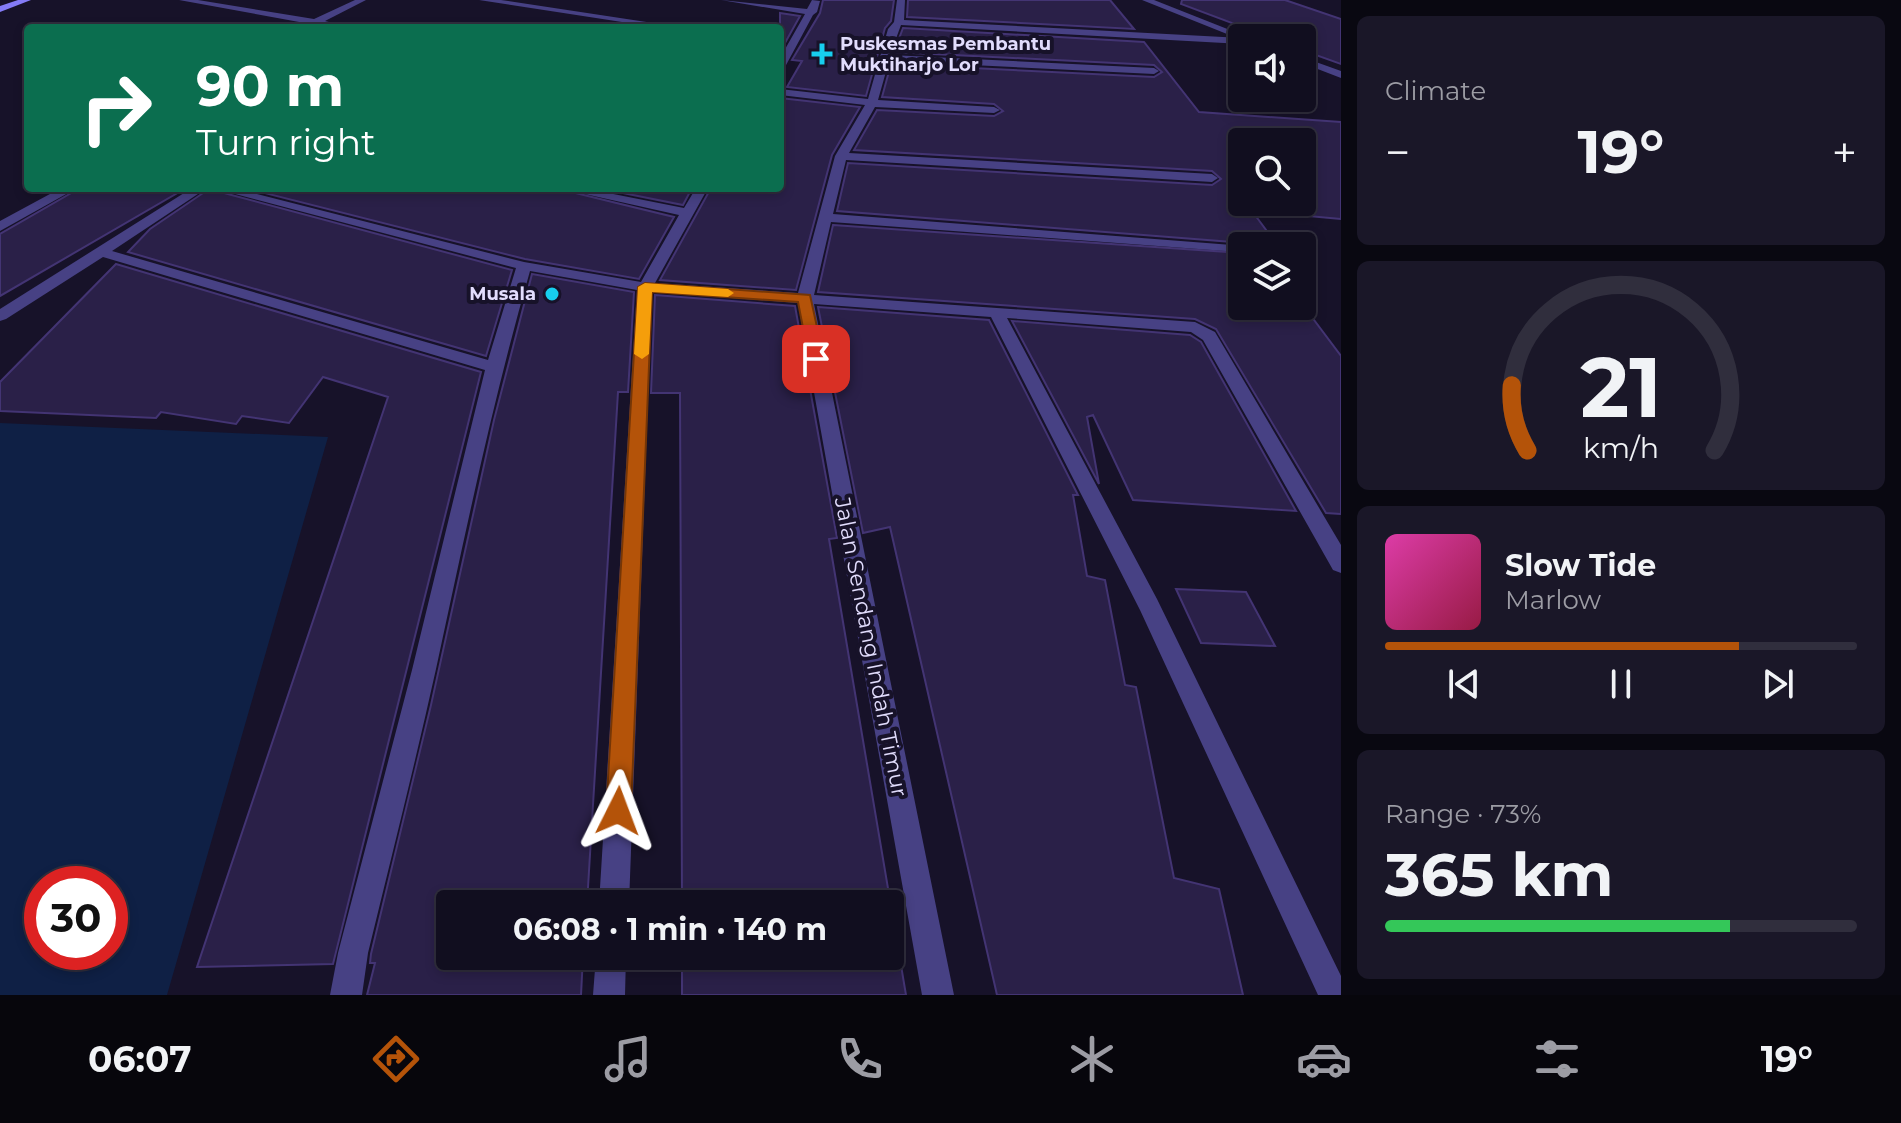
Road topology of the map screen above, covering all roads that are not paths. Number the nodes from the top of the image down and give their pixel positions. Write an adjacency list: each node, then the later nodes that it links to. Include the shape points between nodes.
1 (27, 0): 11 (street)
2 (183, 0): 10 (street)
3 (234, 0): 10 (street)
4 (362, 0): 13 (street)
5 (483, 0): 16 (street)
6 (725, 0): 12 (street)
7 (817, 0): 12 (street)
8 (901, 0): 14 (street)
9 (1146, 0): 17 (street)
10 (220, 6): 13 (street)
11 (0, 9)
12 (813, 12): 20 (street)
13 (316, 22): 15 (street)
14 (899, 22): 18 (street); 21 (street)
15 (327, 24)
16 (653, 24)
17 (1228, 33)
18 (1228, 39)
19 (784, 43): 20 (street)
20 (794, 44): 22 (street)
21 (885, 58): 24 (street); 27 (street)
22 (784, 60)
23 (1316, 65): 25 (street)
24 (1154, 71)
25 (1341, 75)
26 (784, 92): 27 (street)
27 (872, 103): 28 (street); 29 (street)
28 (994, 110)
29 (841, 156): 30 (street); 37 (street)
30 (1212, 178)
31 (64, 192): 38 (street)
32 (195, 192): 40 (street)
33 (234, 192): 41 (street)
34 (584, 192): 36 (street)
35 (700, 192): 36 (street)
36 (687, 213): 42 (street)
37 (825, 217): 39 (street); 43 (street)
38 (0, 227)
39 (1228, 247)
40 (101, 252): 45 (street); 46 (street)
41 (524, 266): 42 (street); 46 (street)
42 (645, 287): 43 (street); 48 (street)
43 (805, 298): 44 (street); 52 (street, Jalan Sendang Indah Timur)
44 (996, 312): 47 (street, via 1182,324 1209,336); 53 (street, via 1149,606)
45 (0, 316)
46 (494, 367): 50 (street)
47 (1341, 564)
48 (615, 890)
49 (610, 970): 51 (street)
50 (346, 995)
51 (609, 995)
52 (938, 995)
53 (1334, 995)

